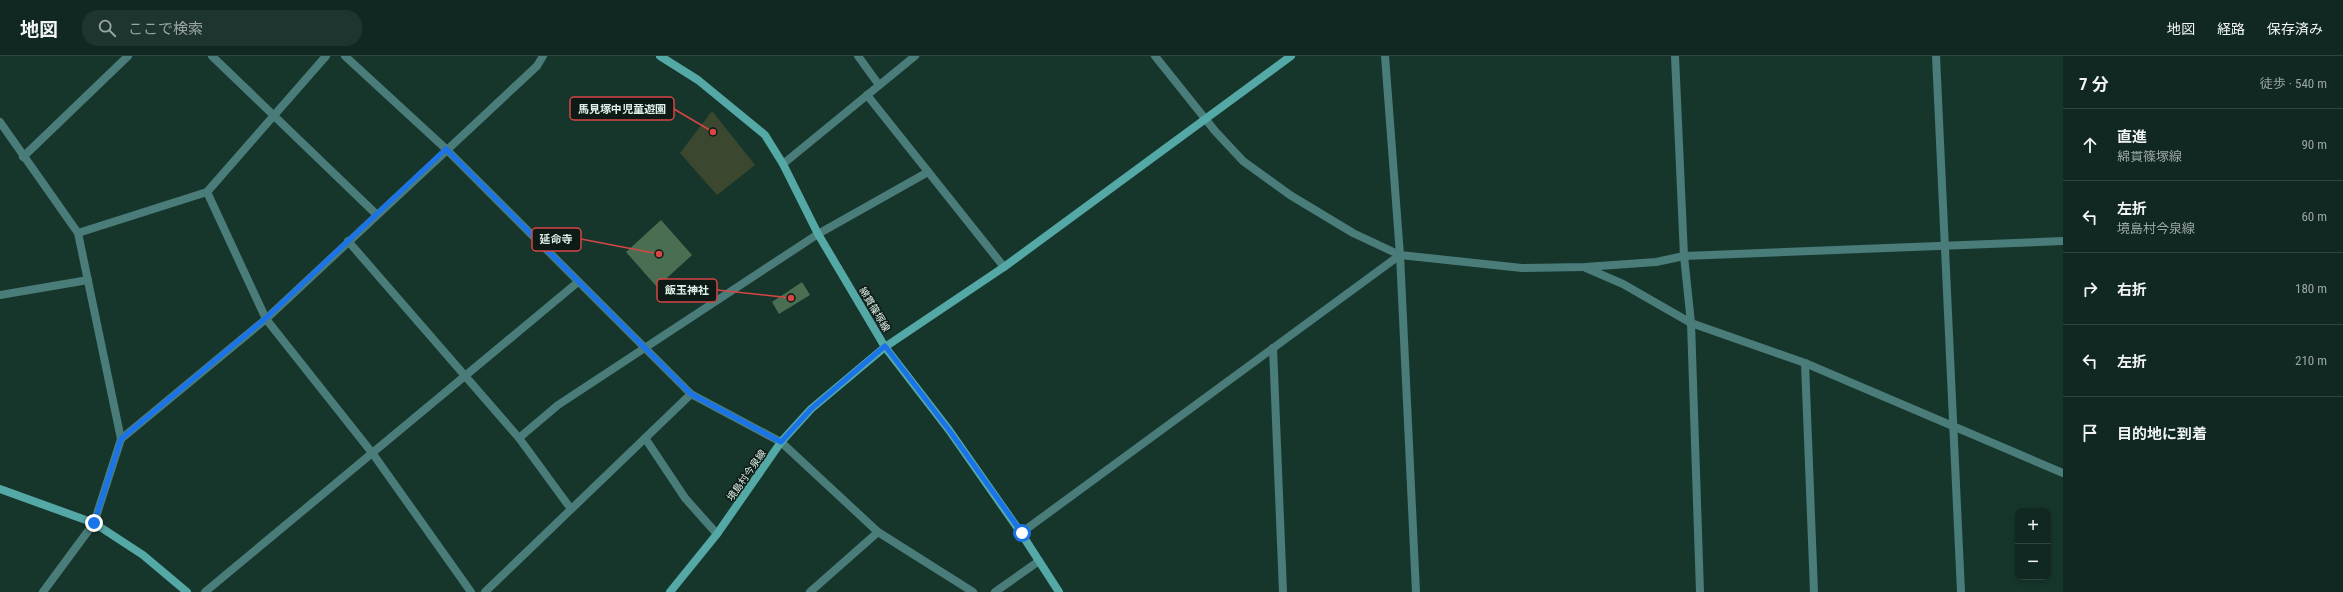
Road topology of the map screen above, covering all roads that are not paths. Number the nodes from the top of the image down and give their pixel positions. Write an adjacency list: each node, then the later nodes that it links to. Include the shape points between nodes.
1 (128, 56): 20 (street)
2 (212, 56): 16 (street)
3 (326, 56): 16 (street)
4 (345, 56): 19 (street)
5 (544, 56): 19 (street, via 537,66)
6 (660, 56): 21 (main road, 綿貫篠塚線, via 698,80 765,135)
7 (858, 56): 14 (street)
8 (915, 56): 14 (street)
9 (1156, 56): 17 (street)
10 (1291, 56): 17 (main road, 境島村今泉線)
11 (1385, 56): 30 (street)
12 (1675, 56): 31 (street)
13 (1936, 56): 29 (street)
14 (879, 85): 15 (street)
15 (867, 95): 21 (street); 22 (street)
16 (274, 117): 23 (street); 24 (street)
17 (1206, 118): 30 (street, via 1243,161 1290,195 1353,233); 32 (main road, 境島村今泉線)
18 (0, 122): 20 (street)
19 (446, 149): 24 (street); 35 (street)
20 (23, 157): 25 (street)
21 (783, 164): 26 (main road, 綿貫篠塚線)
22 (928, 172): 26 (street); 32 (street)
23 (207, 192): 25 (street); 37 (street)
24 (376, 214): 27 (street)
25 (78, 233): 34 (street)
26 (818, 234): 39 (main road, 綿貫篠塚線); 40 (street)
27 (348, 241): 37 (street); 43 (street)
28 (2063, 241): 29 (street)
29 (1944, 245): 31 (street); 45 (street)
30 (1400, 255): 33 (street, via 1522,268); 41 (street); 70 (street)
31 (1684, 256): 33 (street, via 1656,262); 38 (street)
32 (1004, 267): 39 (main road, 境島村今泉線)
33 (1585, 267): 38 (street, via 1622,284)
34 (88, 280): 36 (street); 48 (street)
35 (578, 282): 40 (street); 43 (street)
36 (0, 295)
37 (266, 318): 48 (street); 50 (street)
38 (1692, 323): 42 (street); 71 (street)
39 (885, 346): 49 (main road, 境島村今泉線, via 811,409); 56 (main road, 綿貫篠塚線)
40 (644, 348): 44 (street); 46 (street, via 558,405)
41 (1273, 348): 56 (street); 69 (street)
42 (1805, 363): 45 (street); 72 (street)
43 (465, 376): 46 (street); 50 (street)
44 (691, 394): 47 (street); 49 (street)
45 (1953, 426): 51 (street); 73 (street)
46 (519, 438): 53 (street)
47 (645, 438): 53 (street); 57 (street, via 685,498)
48 (121, 439): 54 (street)
49 (781, 442): 55 (street); 57 (main road, 境島村今泉線)
50 (373, 454): 61 (street); 62 (street)
51 (2063, 473)
52 (0, 489): 54 (main road)
53 (571, 509): 63 (street)
54 (94, 523): 59 (street); 60 (main road, via 143,555)
55 (878, 532): 65 (street); 66 (street)
56 (1022, 533): 58 (main road, 綿貫篠塚線)
57 (717, 534): 64 (main road, 境島村今泉線)
58 (1039, 561): 67 (street); 68 (main road, 綿貫篠塚線)
59 (44, 592)
60 (187, 592)
61 (205, 592)
62 (471, 592)
63 (485, 592)
64 (670, 592)
65 (810, 592)
66 (973, 592)
67 (995, 592)
68 (1059, 592)
69 (1283, 592)
70 (1416, 592)
71 (1700, 592)
72 (1814, 592)
73 (1961, 592)

